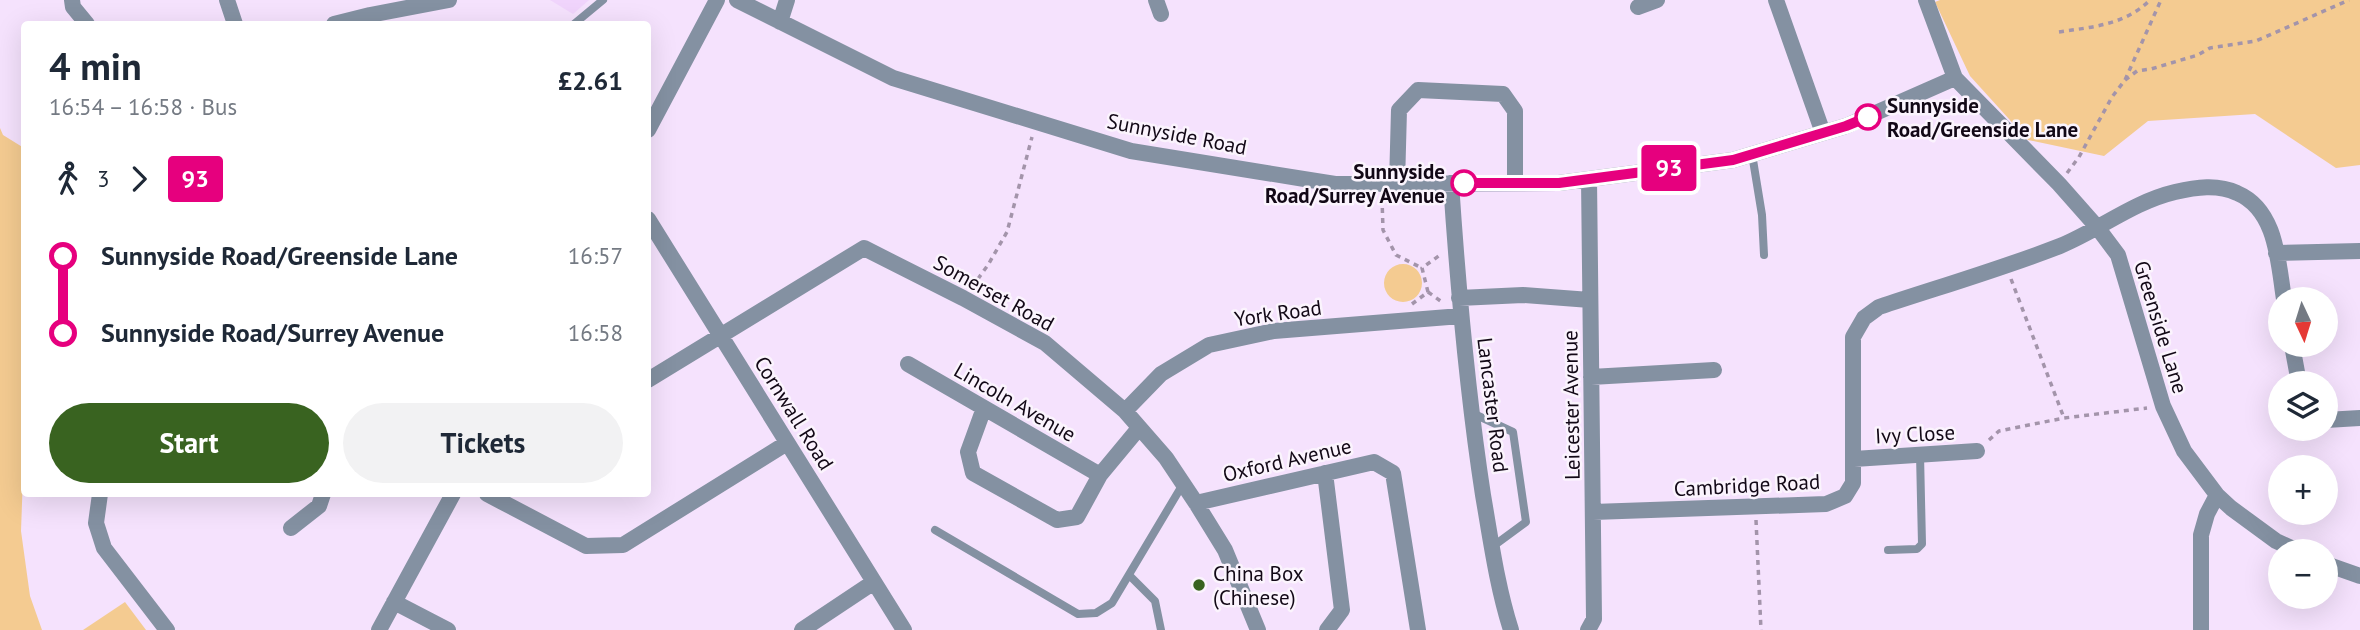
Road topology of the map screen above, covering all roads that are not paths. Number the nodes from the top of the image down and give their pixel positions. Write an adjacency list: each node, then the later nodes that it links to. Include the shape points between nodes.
1 (72, 0): 13 (street)
2 (228, 0): 14 (street)
3 (449, 0): 11 (street)
4 (603, 0): 16 (lane)
5 (717, 0): 19 (street)
6 (737, 0): 17 (street, Sunnyside Road)
7 (787, 0): 17 (street)
8 (1657, 0): 12 (street)
9 (1776, 0): 20 (street)
10 (1926, 0): 18 (street, Greenside Lane)
11 (368, 7): 15 (street)
12 (1638, 7)
13 (85, 21)
14 (234, 21)
15 (340, 21)
16 (578, 21)
17 (780, 22): 25 (street, Sunnyside Road, via 893,78 1131,151 1335,184)
18 (1955, 78): 20 (street, Sunnyside Road); 27 (street, Greenside Lane)
19 (651, 124)
20 (1824, 133): 21 (street, Sunnyside Road)
21 (1752, 154): 22 (street, Sunnyside Road); 30 (lane)
22 (1589, 179): 24 (street, Sunnyside Road); 33 (street, Leicester Avenue)
23 (1451, 183): 24 (street, Sunnyside Road); 25 (street, Sunnyside Road); 32 (street, Lancaster Road)
24 (1515, 183): 25 (street, via 1515,111 1503,94 1418,90 1399,110)
25 (1390, 184)
26 (651, 224): 35 (street, Cornwall Road)
27 (2097, 227): 29 (street, Cambridge Road, via 2173,192 2221,187 2239,193 2267,219); 49 (street, Cambridge Road, via 2060,246 1879,307 1864,318 1852,346); 53 (street, Greenside Lane, via 2118,256 2163,406 2184,451)
28 (2360, 250): 29 (street)
29 (2276, 253): 31 (street, Cambridge Road)
30 (1764, 255)
31 (2282, 287)
32 (1459, 298): 33 (street, via 1522,295); 34 (street, Lancaster Road)
33 (1590, 300): 38 (street, Leicester Avenue)
34 (1461, 316): 41 (street, York Road, via 1274,331 1209,345 1161,374); 42 (street, Lancaster Road)
35 (721, 337): 39 (street, Somerset Road); 41 (street, Somerset Road, via 864,248 1045,343); 46 (street, Cornwall Road)
36 (908, 364): 40 (street, Lincoln Avenue)
37 (1714, 370): 38 (street)
38 (1591, 377): 59 (street, Leicester Avenue)
39 (651, 378)
40 (984, 408): 51 (street, Lincoln Avenue); 51 (street, via 968,452 973,473 1057,520 1077,517)
41 (1125, 411): 45 (street, Somerset Road)
42 (1470, 412): 63 (street, Lancaster Road); 63 (lane, via 1513,432 1526,522)
43 (2360, 418): 44 (street)
44 (2338, 419)
45 (1139, 428): 51 (street); 52 (street, Somerset Road)
46 (787, 443): 57 (street, via 623,545 586,546); 68 (street, Cornwall Road)
47 (1978, 451): 48 (street, Ivy Close)
48 (1920, 454): 49 (street, Ivy Close); 64 (lane, via 1922,544 1917,549)
49 (1854, 458): 59 (street, Cambridge Road, via 1853,483 1845,496 1826,504)
50 (1325, 473): 58 (street, Oxford Avenue); 77 (street, via 1342,610); 78 (street, Oxford Avenue, via 1374,462 1393,473)
51 (1100, 475)
52 (1183, 484): 58 (street, Somerset Road); 66 (lane)
53 (2217, 495): 62 (street, Greenside Lane); 81 (street, via 2200,535)
54 (100, 497): 70 (street, via 96,523 104,548)
55 (323, 497): 60 (street, via 319,506)
56 (451, 497): 69 (street)
57 (493, 497)
58 (1196, 503): 76 (street, Somerset Road, via 1225,550)
59 (1593, 512): 80 (street, Leicester Avenue, via 1594,619)
60 (291, 528)
61 (935, 530): 66 (lane, via 1078,614 1096,613 1112,603)
62 (2276, 539)
63 (1492, 547): 79 (street, Lancaster Road)
64 (1888, 551)
65 (2338, 568): 67 (street)
66 (1129, 575): 75 (lane, via 1155,601)
67 (2360, 576)
68 (874, 582): 73 (street); 74 (street, Cornwall Road)
69 (394, 602): 71 (street); 72 (street)
70 (167, 630)
71 (379, 630)
72 (448, 630)
73 (802, 630)
74 (904, 630)
75 (1161, 630)
76 (1258, 630)
77 (1327, 630)
78 (1418, 630)
79 (1511, 630)
80 (1588, 630)
81 (2201, 630)

